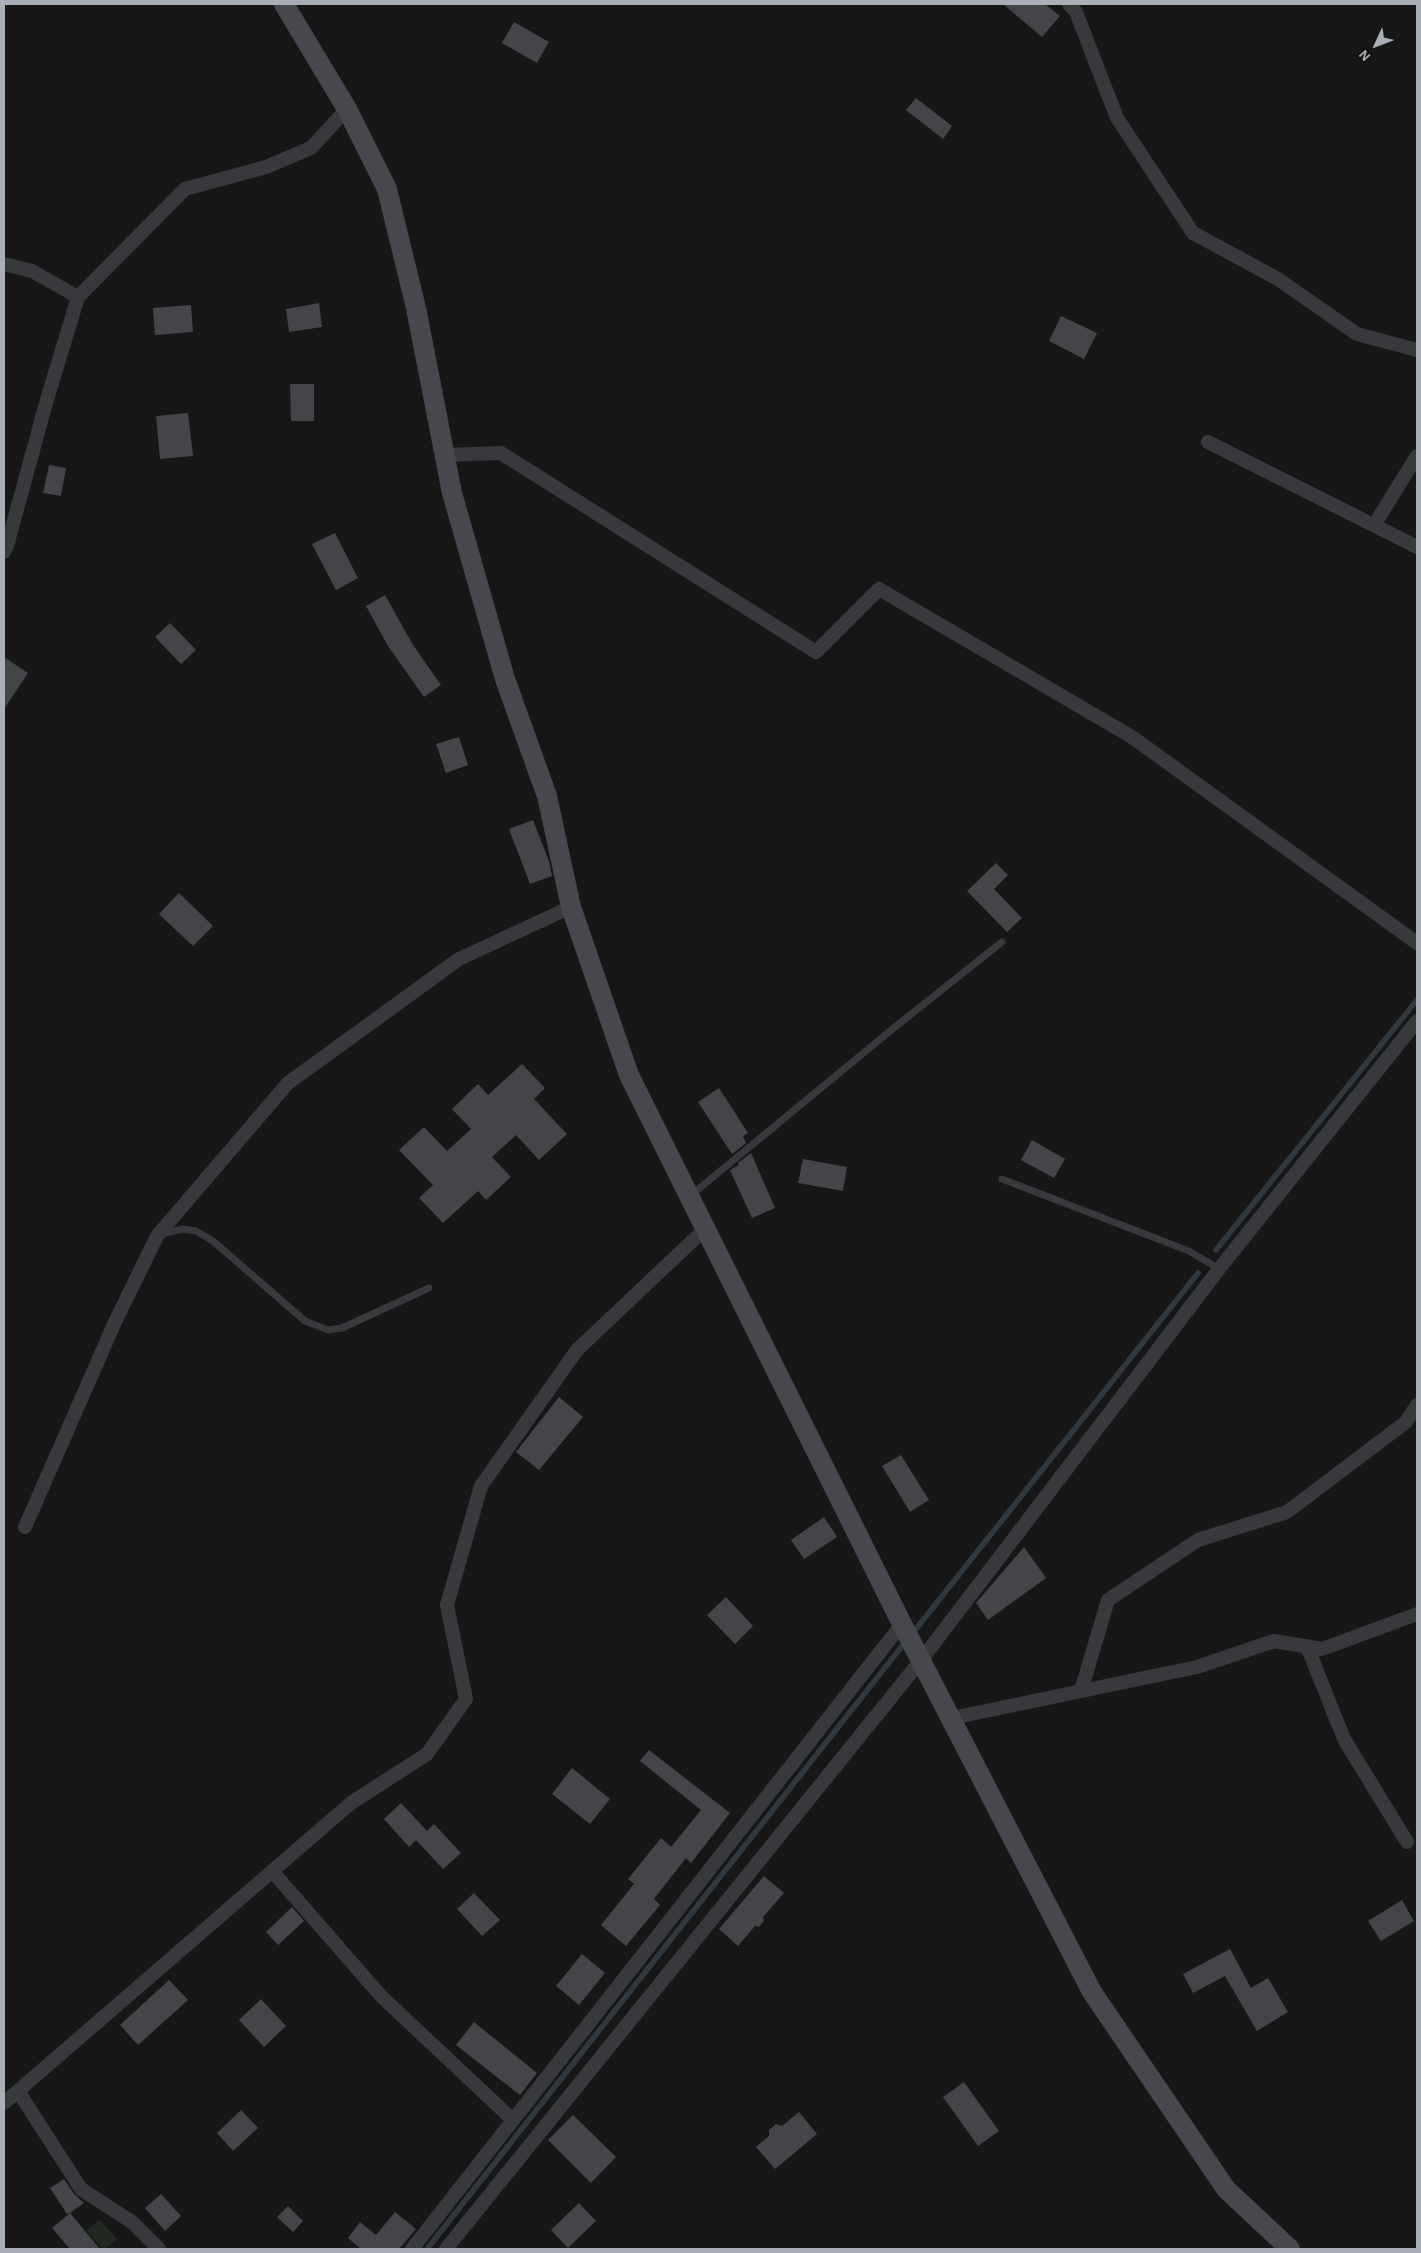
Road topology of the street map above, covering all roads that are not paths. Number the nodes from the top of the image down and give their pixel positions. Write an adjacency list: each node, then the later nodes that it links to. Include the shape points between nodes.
1 (284, 4): 3 (street)
2 (1069, 4): 6 (street, via 1076,12 1117,118 1193,233 1278,278 1357,334)
3 (347, 109): 5 (street, via 311,148 266,168 185,189); 8 (street, via 387,189 414,299)
4 (4, 264): 5 (street, via 32,271)
5 (78, 297): 12 (street)
6 (1417, 350)
7 (1208, 442): 10 (street)
8 (445, 455): 13 (street, via 452,493 505,679 547,796); 15 (street, via 501,453 816,652 879,589 1132,737)
9 (1417, 456): 10 (street)
10 (1374, 524): 11 (street)
11 (1417, 547)
12 (4, 552)
13 (571, 907): 18 (street, via 629,1075); 20 (street, via 459,959 288,1083)
14 (1002, 942): 18 (lane, via 895,1026)
15 (1417, 943)
16 (1417, 1022): 21 (street)
17 (1002, 1179): 21 (lane, via 1189,1251)
18 (690, 1197): 19 (street)
19 (706, 1228): 26 (street); 32 (street, via 578,1350 481,1486 447,1605 466,1699 427,1754 351,1802)
20 (157, 1236): 22 (lane, via 183,1229 196,1231 213,1241 304,1321 328,1330 342,1328); 24 (street, via 115,1322)
21 (1219, 1269): 28 (street)
22 (429, 1288)
23 (1417, 1405): 29 (street, via 1406,1422 1287,1512 1198,1540 1108,1600)
24 (25, 1527)
25 (1417, 1614): 27 (street, via 1322,1649)
26 (902, 1624): 28 (street); 35 (street)
27 (1307, 1646): 29 (street, via 1274,1641 1197,1667); 31 (street, via 1344,1739)
28 (919, 1653): 30 (street); 38 (street)
29 (1081, 1691): 30 (street)
30 (952, 1718): 39 (street, via 1092,1992 1226,2189)
31 (1407, 1842)
32 (272, 1871): 33 (street); 35 (street, via 381,1996)
33 (18, 2090): 34 (street); 36 (street, via 80,2189 132,2222)
34 (4, 2103)
35 (513, 2120): 37 (street)
36 (158, 2249)
37 (412, 2249)
38 (446, 2249)
39 (1290, 2249)

